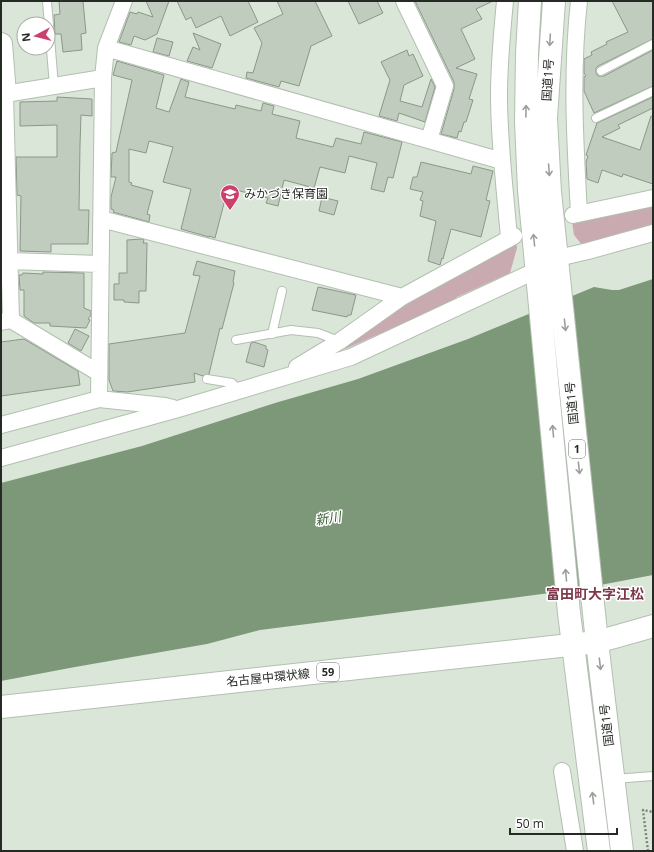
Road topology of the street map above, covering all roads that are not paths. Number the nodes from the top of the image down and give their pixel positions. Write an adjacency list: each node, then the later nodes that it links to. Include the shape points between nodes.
1 (47, 1): 13 (lane)
2 (124, 1): 10 (street)
3 (404, 1): 17 (street, via 445,86)
4 (505, 1): 18 (street, via 499,95)
5 (530, 1): 25 (main road, 国道1号 / 1, one-way to 5, via 529,190 526,122)
6 (554, 1): 22 (main road, 国道1号 / 1, one-way to 22, via 546,118 550,192)
7 (579, 1): 19 (street, via 574,125 576,214)
8 (1, 44): 15 (main road)
9 (653, 44): 11 (lane)
10 (106, 48): 12 (street); 17 (street)
11 (601, 71)
12 (103, 78): 13 (street); 20 (street)
13 (54, 86): 15 (street)
14 (653, 91): 16 (lane)
15 (3, 95): 23 (street)
16 (596, 118)
17 (429, 140): 18 (street)
18 (502, 160): 27 (street, via 512,237)
19 (653, 198)
20 (101, 219): 24 (street); 27 (street)
21 (653, 233): 22 (street)
22 (558, 258): 25 (street); 41 (main road, 国道1号 / 1, one-way to 41)
23 (10, 261): 24 (street); 28 (street)
24 (100, 264): 32 (street)
25 (537, 270): 34 (street, via 351,357); 42 (main road, 国道1号 / 1, one-way to 25)
26 (282, 291): 29 (lane)
27 (402, 297): 31 (street)
28 (6, 321): 32 (street)
29 (272, 334): 30 (lane); 31 (lane, via 291,330 318,333)
30 (236, 340)
31 (340, 341): 34 (street)
32 (99, 373): 36 (street)
33 (207, 379): 35 (lane, via 232,383)
34 (277, 380): 35 (street)
35 (240, 391): 37 (street)
36 (99, 399): 37 (street); 38 (street)
37 (178, 409): 39 (street)
38 (1, 425)
39 (1, 458)
40 (653, 626): 41 (main road, 名古屋中環状線 / 59)
41 (597, 642): 42 (main road, 名古屋中環状線 / 59); 46 (main road, 国道1号 / 1, one-way to 46)
42 (573, 645): 43 (main road, 名古屋中環状線 / 59); 48 (main road, 国道1号 / 1, one-way to 42)
43 (1, 707)
44 (562, 771): 47 (street)
45 (653, 776): 46 (lane)
46 (614, 780): 49 (main road, 国道1号 / 1)
47 (575, 851)
48 (599, 851)
49 (622, 851)

